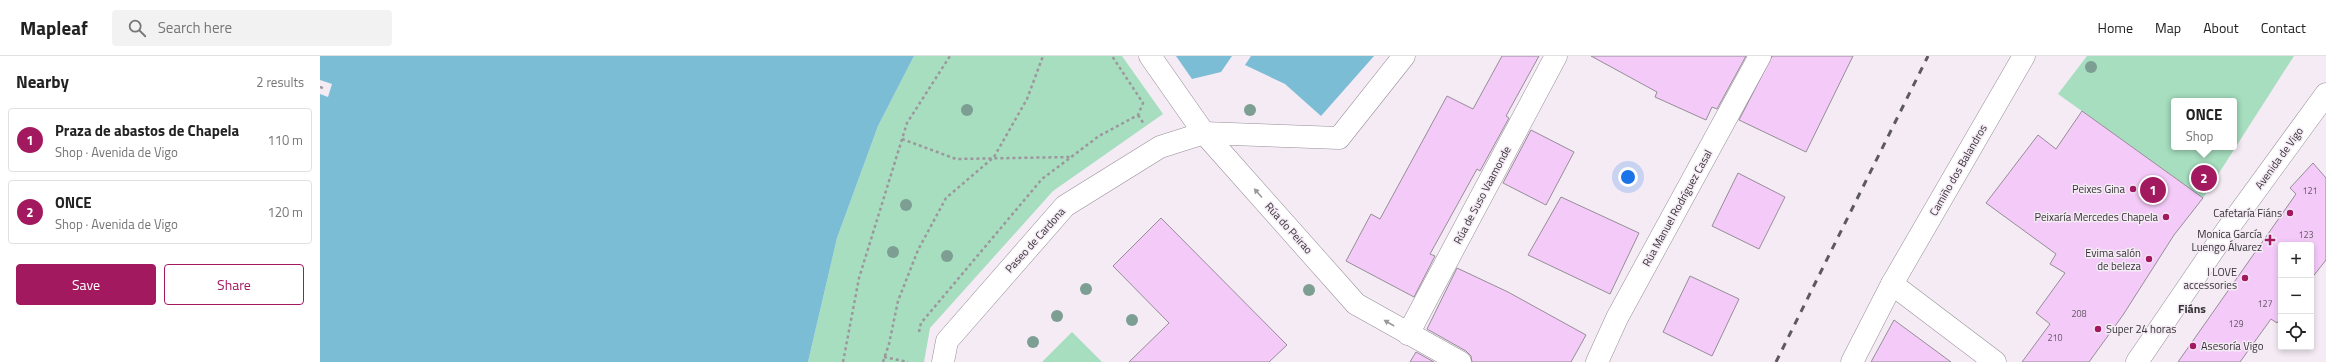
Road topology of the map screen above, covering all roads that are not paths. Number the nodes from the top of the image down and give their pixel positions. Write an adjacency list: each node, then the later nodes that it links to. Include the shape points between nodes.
1 (1150, 56): 7 (street, Rúa do Peirao)
2 (1404, 56): 7 (street, Paseo de Cardona, via 1339,138)
3 (1556, 56): 9 (street, Rúa de Suso Vaamonde)
4 (1760, 56): 12 (street, Rúa Manuel Rodríguez Casal, via 1616,318)
5 (2024, 56): 8 (street, Camiño dos Balandros)
6 (2326, 94): 15 (street, Avenida de Vigo, via 2229,227)
7 (1204, 133): 9 (street, Rúa do Peirao, one-way to 7, via 1356,304); 10 (street, Paseo de Cardona, via 1160,147 1065,206 946,341)
8 (1892, 284): 13 (street); 14 (street)
9 (1408, 334): 11 (street, Rúa do Peirao)
10 (943, 362)
11 (1460, 362)
12 (1597, 362)
13 (1852, 362)
14 (1995, 362)
15 (2137, 362)

